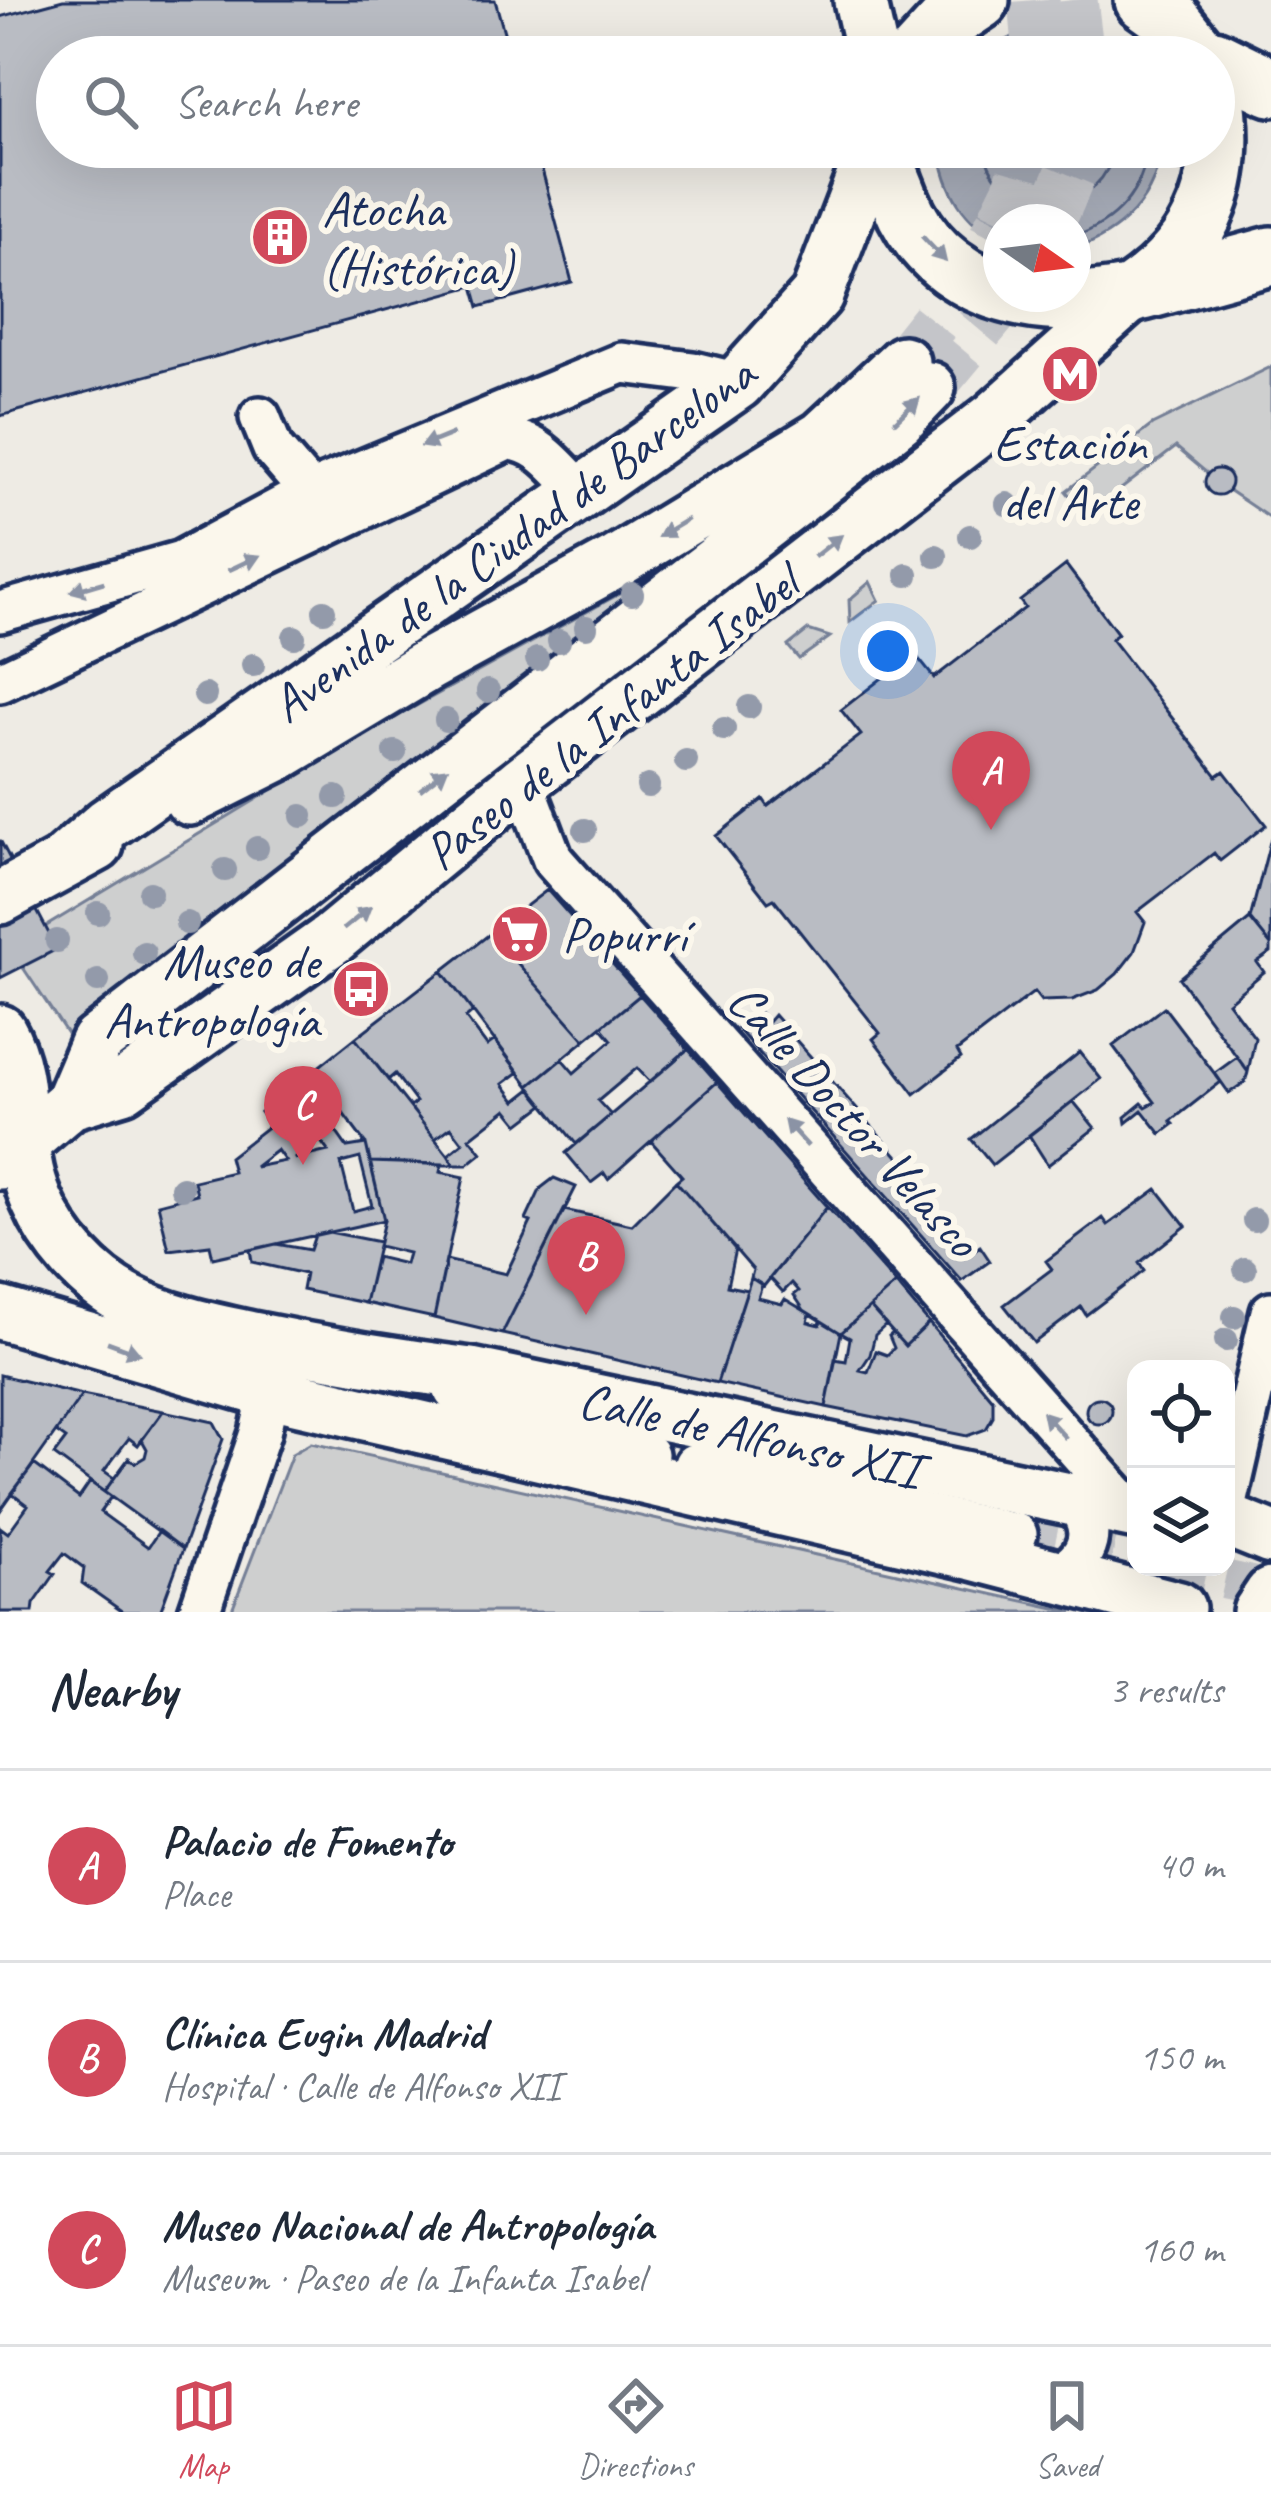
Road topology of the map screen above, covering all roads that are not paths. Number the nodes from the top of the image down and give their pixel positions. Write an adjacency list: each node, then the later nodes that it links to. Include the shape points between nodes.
1 (860, 0): 4 (main road)
2 (980, 0): 5 (highway)
3 (1144, 0): 6 (highway)
4 (868, 36)
5 (935, 36)
6 (1186, 36)
7 (1235, 73): 8 (highway)
8 (1271, 87)
9 (866, 168): 16 (main road, Avenida de la Ciudad de Barcelona, via 817,295)
10 (886, 168): 14 (highway, one-way to 14, via 905,212 958,273 1002,295 1048,304)
11 (1214, 168): 14 (highway, via 1199,229 1170,266)
12 (1271, 230): 13 (street)
13 (1247, 263): 14 (highway)
14 (1130, 295): 22 (main road, Paseo de la Infanta Isabel, one-way to 14, via 994,418)
15 (916, 375): 23 (main road, Avenida de la Ciudad de Barcelona, one-way to 23, via 618,561 280,754); 26 (main road, Paseo de la Infanta Isabel, one-way to 15, via 96,1042 114,1026 899,419)
16 (738, 383): 18 (street, one-way to 18, via 622,363); 19 (main road, Avenida de la Ciudad de Barcelona)
17 (260, 417): 18 (street, via 273,449)
18 (310, 492): 20 (street, one-way to 20, via 181,561)
19 (584, 495): 21 (street, one-way to 19, via 507,440 525,440); 23 (main road, Avenida de la Ciudad de Barcelona)
20 (0, 612)
21 (0, 682)
22 (523, 781): 26 (main road, Paseo de la Infanta Isabel, one-way to 22, via 123,1088 332,939); 35 (street, Calle Doctor Velasco, one-way to 22, via 553,860)
23 (66, 860): 24 (main road, Avenida de la Ciudad de Barcelona)
24 (0, 898)
25 (0, 1031): 27 (main road, Calle de Alfonso XII, via 20,1098)
26 (70, 1103): 27 (main road, Paseo de la Infanta Isabel)
27 (10, 1155): 30 (main road, Calle de Alfonso XII, via 51,1228 108,1288 197,1326)
28 (0, 1312): 31 (main road, Calle de Alfonso XII, one-way to 31)
29 (1270, 1321): 37 (street)
30 (364, 1361): 33 (street, Calle de Alfonso XII); 34 (main road, Calle de Alfonso XII, via 471,1374)
31 (269, 1392): 32 (main road, Calle de Alfonso XII); 43 (street)
32 (351, 1410): 33 (street, Calle de Alfonso XII); 39 (main road, Calle de Alfonso XII)
33 (648, 1454): 38 (street, Calle de Alfonso XII)
34 (1072, 1501): 36 (main road, Calle de Alfonso XII); 39 (street, via 1088,1522 1088,1542 1077,1562)
35 (1127, 1505)
36 (1127, 1512)
37 (1251, 1531)
38 (1017, 1534)
39 (1057, 1574): 42 (main road, Calle de Alfonso XII)
40 (1271, 1594): 44 (main road)
41 (1177, 1595): 42 (main road, Calle de Alfonso XII)
42 (1114, 1601)
43 (199, 1612)
44 (1258, 1612)

